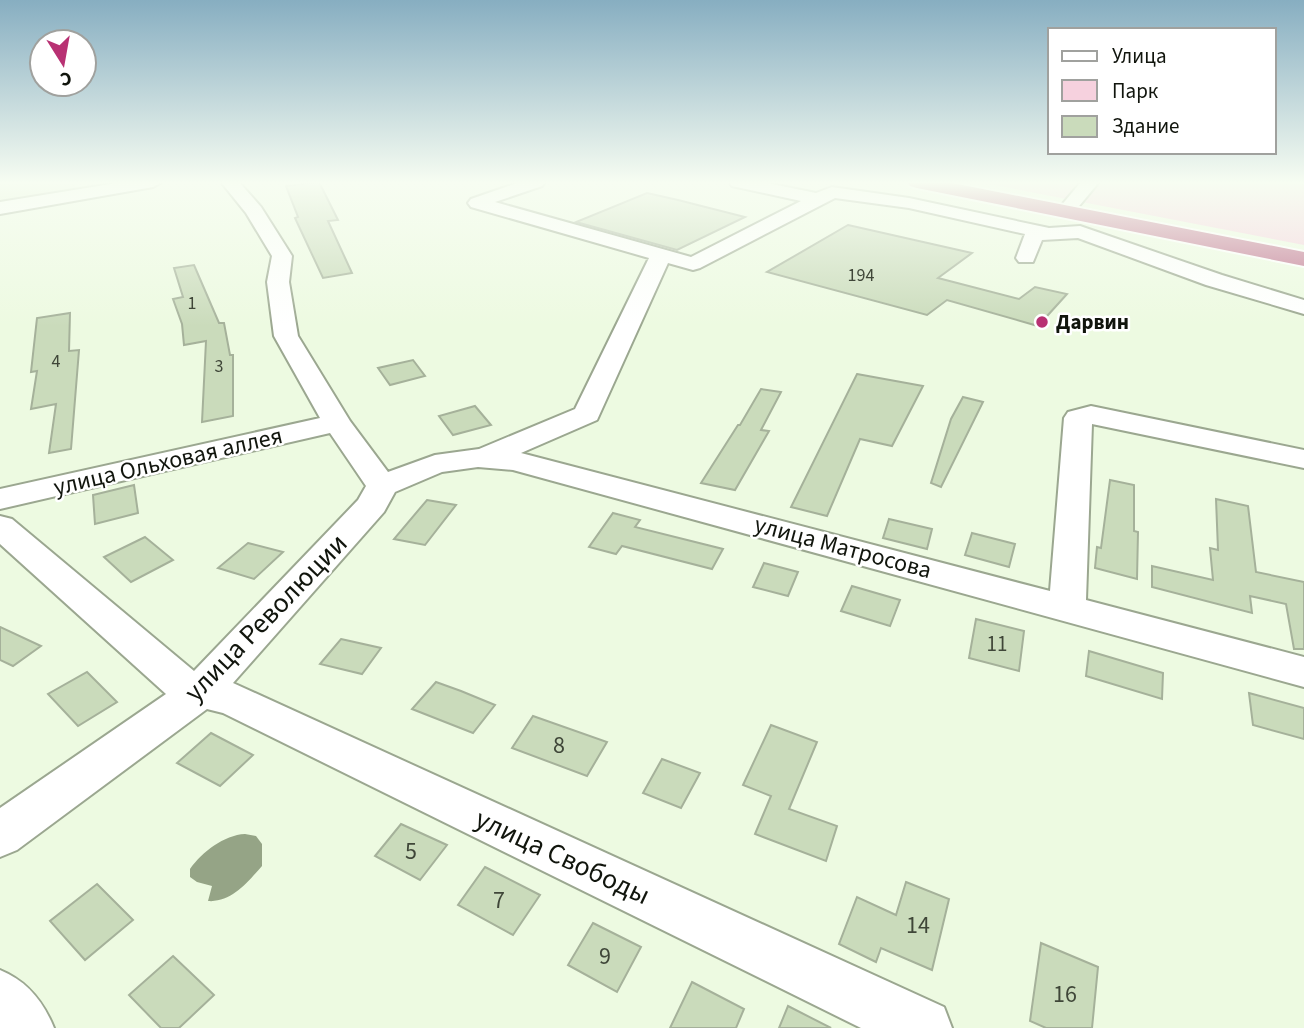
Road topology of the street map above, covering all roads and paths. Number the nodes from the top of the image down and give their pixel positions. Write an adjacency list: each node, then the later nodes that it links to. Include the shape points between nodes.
1 (266, 230): 15 (street, via 282,256 278,282 286,336)
2 (572, 230): 11 (street)
3 (760, 230): 11 (street, via 694,264)
4 (1031, 230): 9 (street)
5 (1050, 230): 9 (street)
6 (1102, 230): 14 (street, via 1214,280)
7 (1144, 230): 13 (highway)
8 (1156, 230): 10 (highway)
9 (1045, 233): 12 (street, via 1034,236)
10 (1304, 253)
11 (661, 255): 16 (street, via 587,414)
12 (1027, 258)
13 (1304, 259)
14 (1304, 307)
15 (337, 423): 18 (street); 19 (street, улица Ольховая аллея)
16 (486, 457): 18 (street, улица Матросова, via 439,463); 21 (street, улица Матросова, via 554,471)
17 (1304, 459): 21 (street, via 1091,415 1078,418)
18 (382, 486): 23 (street, улица Революции, via 372,505)
19 (0, 499)
20 (0, 526): 23 (street, улица Свободы, via 177,681)
21 (1067, 608): 22 (street, улица Матросова)
22 (1304, 672)
23 (200, 692): 24 (street, улица Революции); 27 (street, улица Свободы, via 233,699)
24 (0, 835)
25 (0, 998): 26 (street)
26 (25, 1028)
27 (923, 1028)

